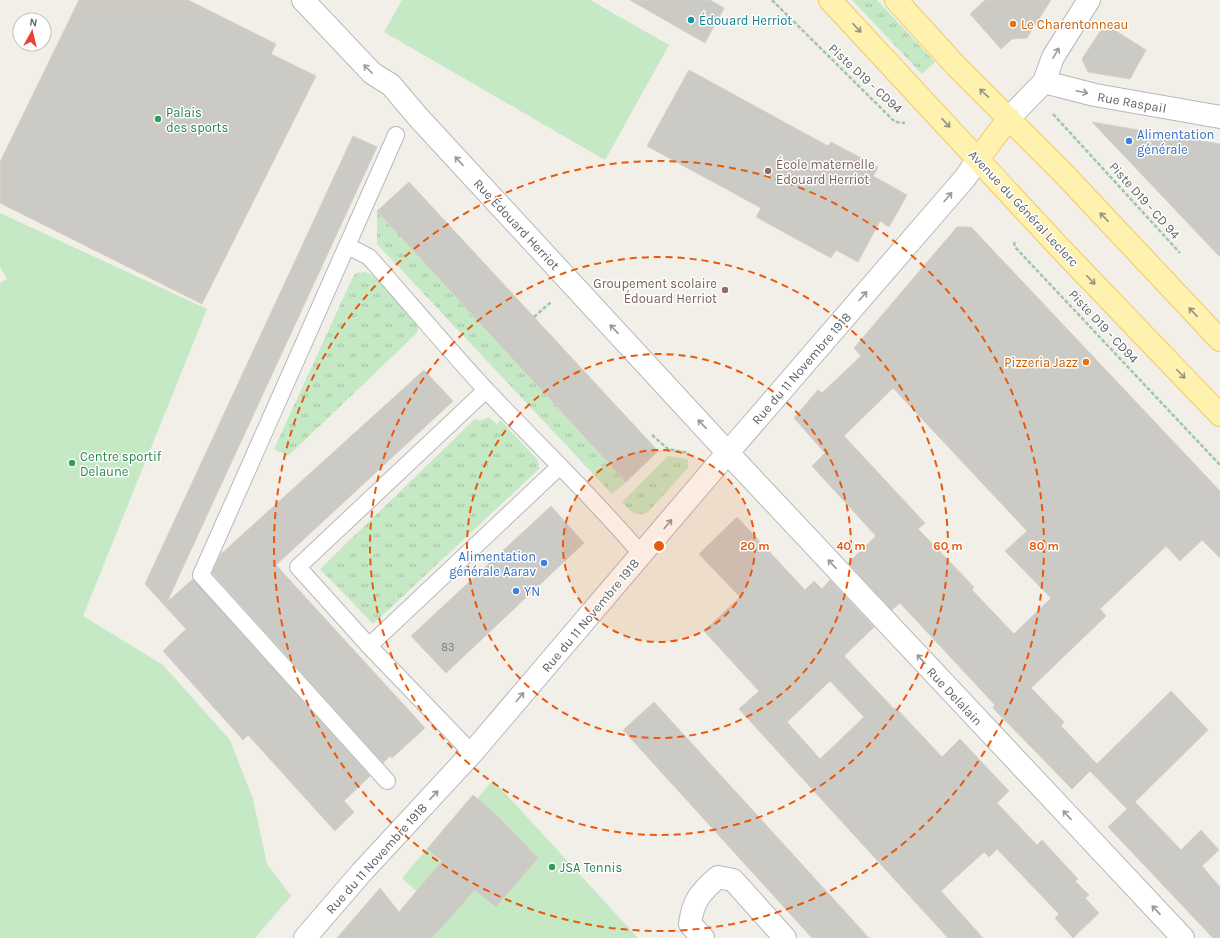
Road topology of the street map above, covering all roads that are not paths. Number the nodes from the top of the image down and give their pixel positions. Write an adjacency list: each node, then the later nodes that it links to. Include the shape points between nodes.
1 (303, 0): 14 (street, Rue Édouard Herriot, one-way to 1, via 391,85 372,73)
2 (830, 0): 9 (main road, Avenue du Général Leclerc, one-way to 9)
3 (896, 0): 6 (main road, one-way to 3, via 957,67)
4 (1090, 0): 5 (street, one-way to 4, via 1053,57)
5 (1044, 82): 6 (street); 7 (street, Rue Raspail, one-way to 7, via 1095,95)
6 (1009, 118): 9 (main road); 11 (main road, one-way to 6)
7 (1220, 118)
8 (396, 135): 10 (lane)
9 (978, 159): 13 (main road, Avenue du Général Leclerc, one-way to 13); 14 (street, Rue du 11 Novembre 1918, one-way to 9, via 965,178)
10 (348, 246): 12 (lane, via 370,257); 19 (lane, via 201,575)
11 (1220, 340)
12 (486, 390): 15 (lane); 17 (lane, via 298,567)
13 (1220, 415)
14 (728, 453): 16 (street, Rue du 11 Novembre 1918, one-way to 14); 23 (street, Rue Delalain, one-way to 14)
15 (559, 467): 16 (lane, via 607,514); 17 (lane)
16 (642, 555): 18 (street, Rue du 11 Novembre 1918, one-way to 16)
17 (369, 646): 18 (lane)
18 (472, 753): 20 (street, Rue du 11 Novembre 1918, one-way to 18)
19 (387, 781)
20 (305, 938)
21 (703, 938): 22 (street, via 690,924 692,908 698,896 718,877 733,880)
22 (785, 938)
23 (1183, 938)

